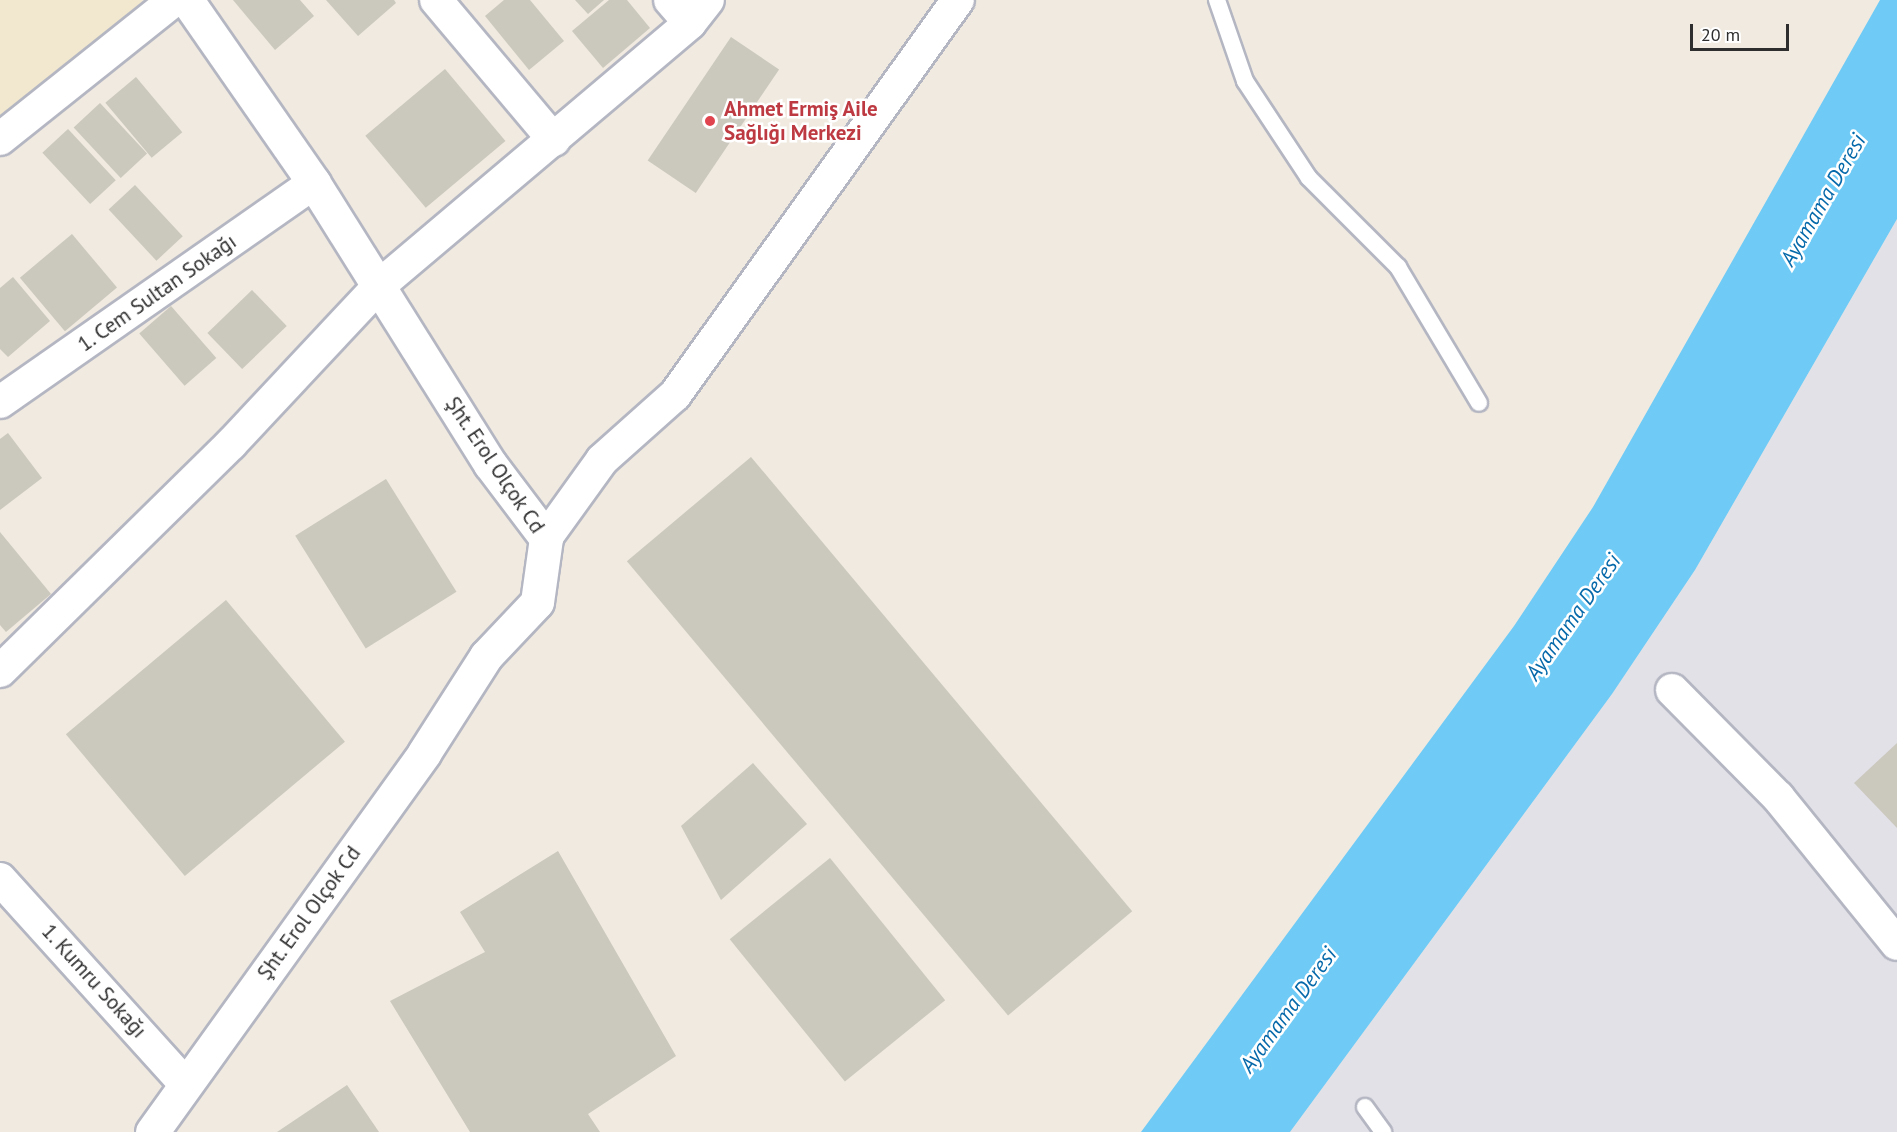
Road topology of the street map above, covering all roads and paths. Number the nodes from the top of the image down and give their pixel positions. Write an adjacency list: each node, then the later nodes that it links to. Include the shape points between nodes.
1 (174, 0): 7 (street)
2 (187, 0): 9 (street, Şht. Erol Olçok Cd)
3 (436, 0): 8 (street)
4 (958, 0): 13 (street, via 675,395 602,460)
5 (1217, 0): 12 (lane, via 1245,81 1309,178 1398,267)
6 (689, 8): 8 (street)
7 (0, 139)
8 (554, 140): 10 (street)
9 (314, 183): 10 (street, Şht. Erol Olçok Cd); 11 (street, 1. Cem Sultan Sokağı)
10 (380, 285): 13 (street, Şht. Erol Olçok Cd, via 490,464); 14 (street, via 231,444)
11 (0, 402)
12 (1479, 403)
13 (546, 538): 18 (street, Şht. Erol Olçok Cd, via 537,602 486,656 424,753)
14 (0, 670)
15 (1672, 690): 17 (street, via 1778,797)
16 (0, 879): 18 (street, 1. Kumru Sokağı)
17 (1897, 944)
18 (186, 1085): 20 (street, Şht. Erol Olçok Cd)
19 (1365, 1107): 21 (lane)
20 (152, 1132)
21 (1383, 1132)

